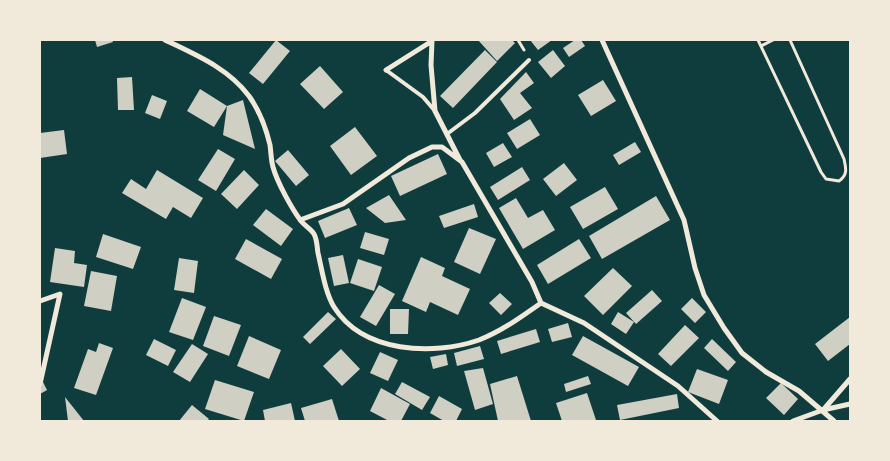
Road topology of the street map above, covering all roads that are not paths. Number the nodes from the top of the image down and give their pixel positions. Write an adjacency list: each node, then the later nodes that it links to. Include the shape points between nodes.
1 (165, 40): 8 (street, via 233,77 250,98 262,120 273,167)
2 (602, 40): 14 (street, via 680,213 704,295 742,354)
3 (529, 60): 6 (lane, via 475,113)
4 (386, 70): 5 (lane, via 423,97); 5 (street, via 432,41)
5 (435, 111): 6 (street)
6 (447, 134): 7 (street)
7 (462, 162): 8 (street, via 442,147 432,147 409,158 343,204); 10 (street)
8 (300, 220): 10 (street, via 316,236 324,278 334,307 365,336 388,345 450,347 479,340 506,327)
9 (40, 301): 12 (street, via 60,294)
10 (541, 303): 15 (street, via 584,323 678,386)
11 (850, 379): 14 (street)
12 (40, 384)
13 (850, 404): 14 (street)
14 (824, 410): 16 (street); 17 (street)
15 (718, 421)
16 (793, 421)
17 (834, 421)

